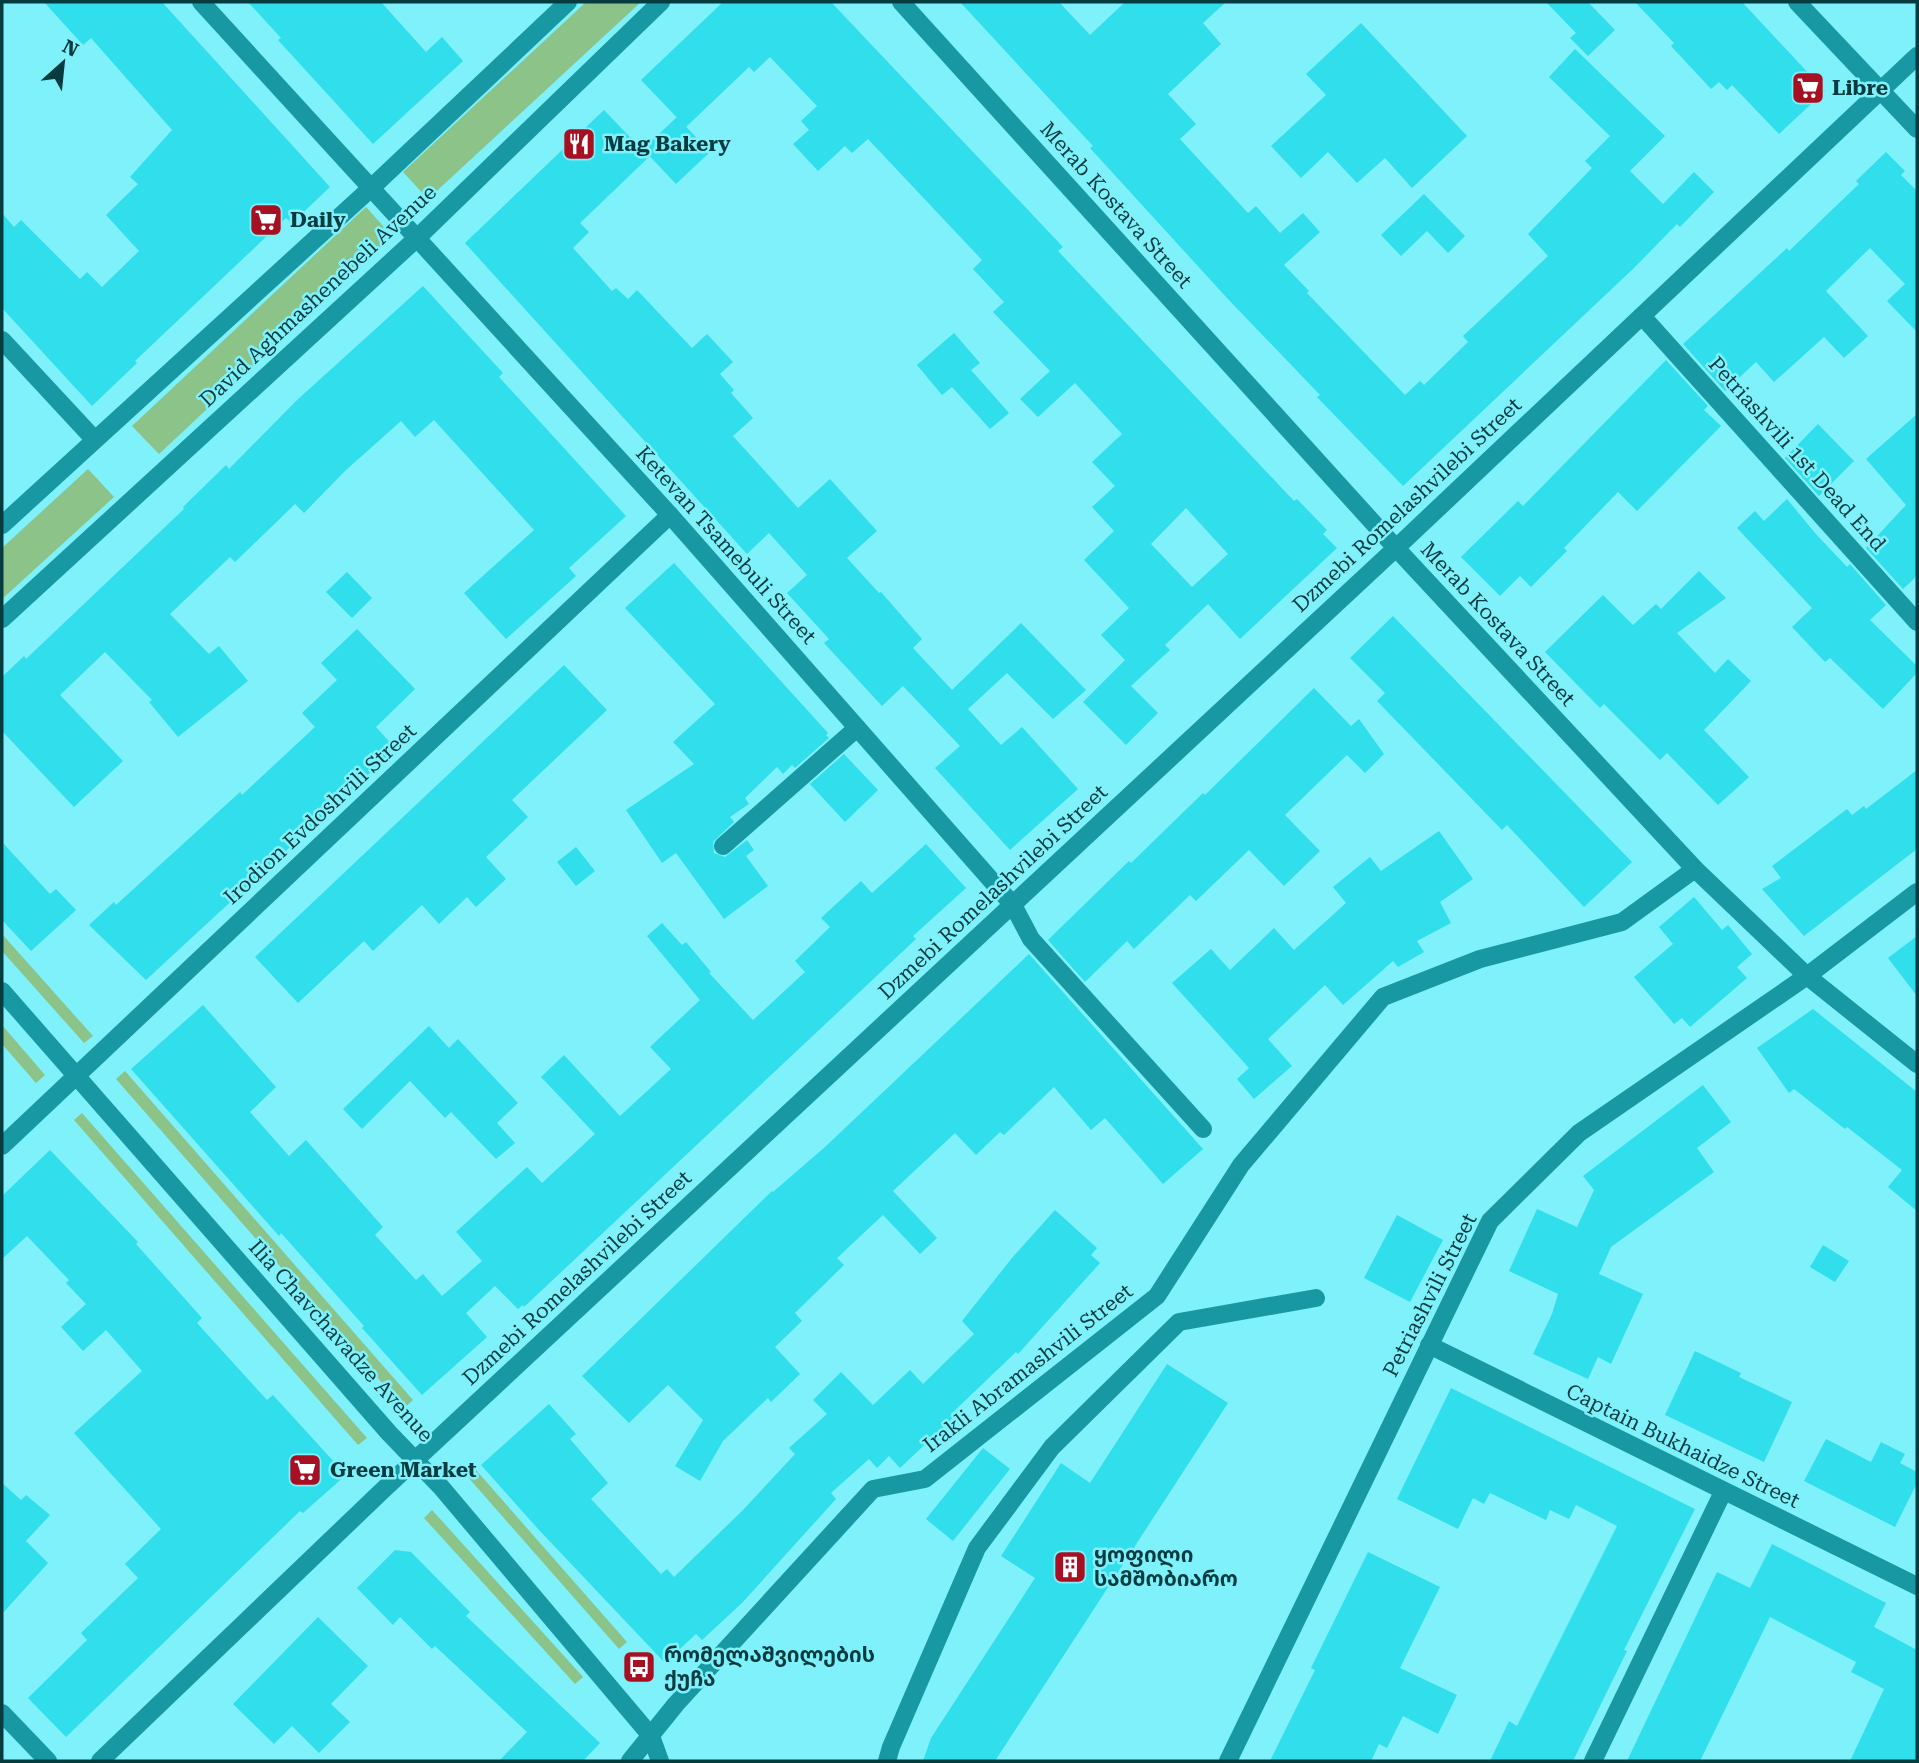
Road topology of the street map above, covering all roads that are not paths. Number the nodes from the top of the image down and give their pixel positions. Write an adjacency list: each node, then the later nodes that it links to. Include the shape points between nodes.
1 (201, 2): 9 (street, Ketevan Tsamebuli Street)
2 (568, 2): 9 (street, David Aghmashenebeli Avenue)
3 (661, 2): 10 (street, David Aghmashenebeli Avenue)
4 (901, 2): 16 (street, Merab Kostava Street)
5 (1797, 2): 7 (street)
6 (1917, 56): 7 (street, Dzmebi Romelashvilebi Street)
7 (1881, 91): 8 (street); 11 (street, Dzmebi Romelashvilebi Street)
8 (1917, 129)
9 (370, 189): 10 (street, Ketevan Tsamebuli Street); 13 (street, David Aghmashenebeli Avenue)
10 (416, 239): 14 (street, Ketevan Tsamebuli Street); 17 (street, David Aghmashenebeli Avenue)
11 (1642, 316): 16 (street, Dzmebi Romelashvilebi Street); 18 (street, Petriashvili 1st Dead End)
12 (2, 340): 13 (street)
13 (94, 439): 15 (street, David Aghmashenebeli Avenue)
14 (670, 515): 19 (street, Ketevan Tsamebuli Street); 27 (street, Irodion Evdoshvili Street)
15 (2, 525)
16 (1396, 548): 21 (street, Merab Kostava Street); 23 (street, Dzmebi Romelashvilebi Street)
17 (2, 619)
18 (1917, 622)
19 (857, 728): 20 (street); 23 (street, Ketevan Tsamebuli Street)
20 (723, 846)
21 (1695, 869): 24 (street, Merab Kostava Street); 36 (street, Irakli Abramashvili Street, via 1622,922 1480,959 1383,996 1241,1165 1157,1296 925,1479 873,1489)
22 (1917, 892): 24 (street, Petriashvili Street)
23 (1013, 905): 28 (street, Ketevan Tsamebuli Street, via 1031,939); 32 (street, Dzmebi Romelashvilebi Street)
24 (1807, 975): 26 (street, Merab Kostava Street); 31 (street, Petriashvili Street, via 1579,1133 1490,1221)
25 (2, 991): 27 (street, Ilia Chavchavadze Avenue)
26 (1917, 1064)
27 (76, 1074): 29 (street, Irodion Evdoshvili Street); 32 (street, Ilia Chavchavadze Avenue)
28 (1203, 1129)
29 (2, 1146)
30 (1316, 1298): 41 (street, via 1179,1322 1052,1447 977,1548)
31 (1429, 1345): 33 (street, Captain Bukhaidze Street); 42 (street, Petriashvili Street)
32 (416, 1460): 36 (street, Ilia Chavchavadze Avenue); 38 (street, Dzmebi Romelashvilebi Street)
33 (1723, 1492): 34 (street, Captain Bukhaidze Street); 43 (street)
34 (1917, 1586)
35 (2, 1713): 37 (street)
36 (651, 1736): 39 (street, Irakli Abramashvili Street); 40 (street, Ilia Chavchavadze Avenue)
37 (48, 1761)
38 (100, 1761)
39 (630, 1761)
40 (660, 1761)
41 (887, 1761)
42 (1228, 1761)
43 (1593, 1761)

